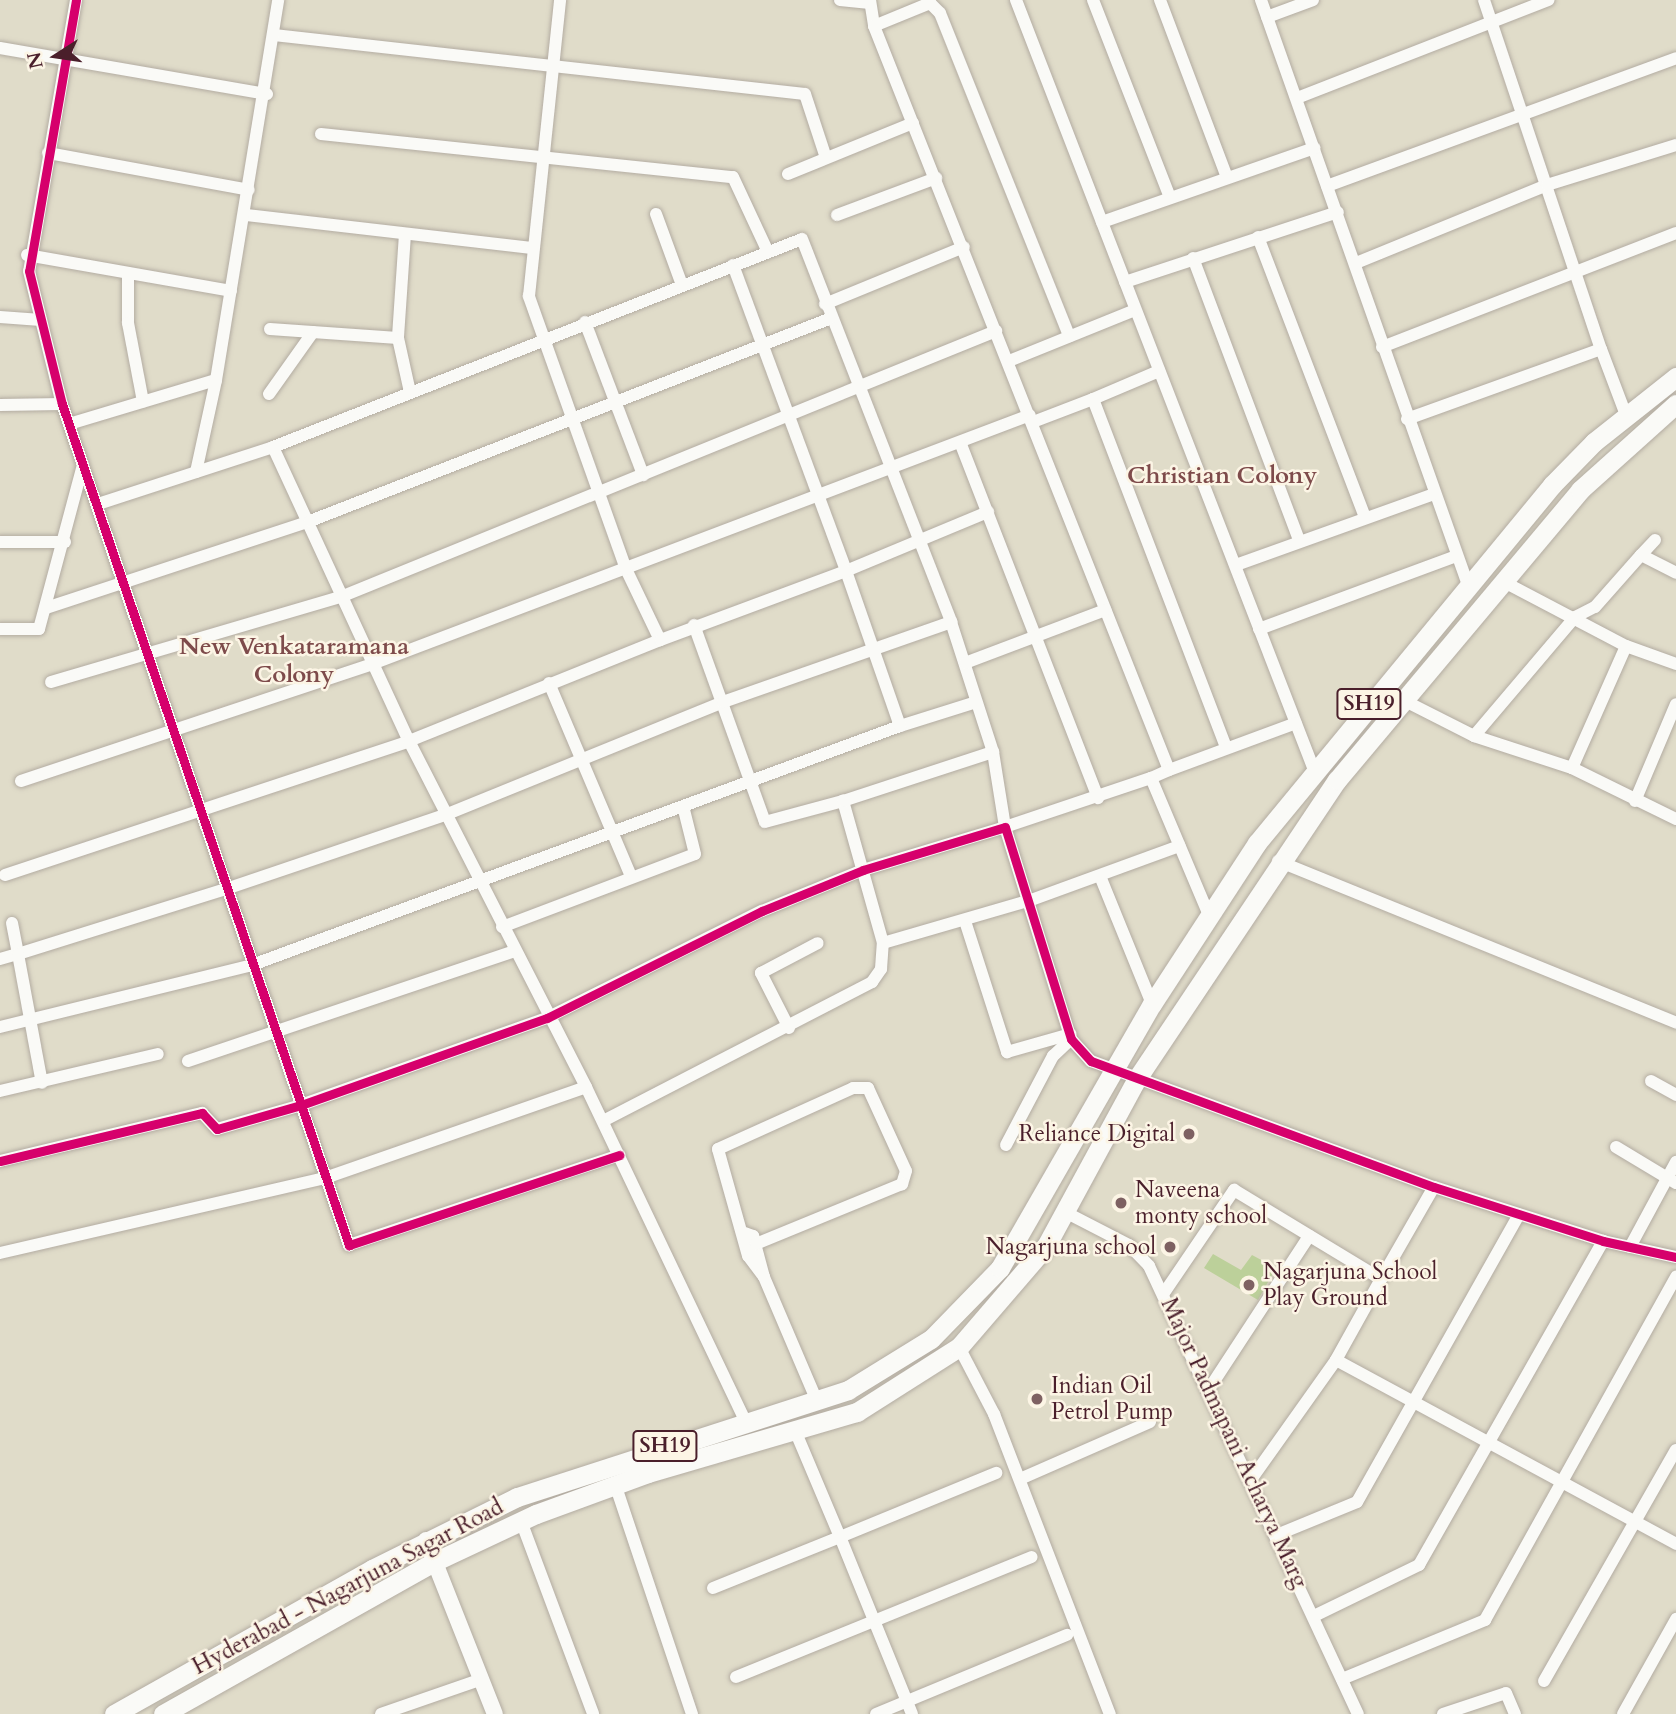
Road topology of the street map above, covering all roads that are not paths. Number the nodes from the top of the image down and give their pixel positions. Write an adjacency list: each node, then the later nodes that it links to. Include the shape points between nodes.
1 (76, 0): 18 (street)
2 (560, 0): 20 (street)
3 (840, 0): 12 (street)
4 (1016, 0): 42 (street)
5 (1093, 0): 37 (street)
6 (1160, 0): 32 (street)
7 (1261, 0): 13 (street)
8 (1314, 0): 13 (street)
9 (1484, 0): 14 (street)
10 (1549, 0): 14 (street)
11 (274, 1): 16 (street)
12 (870, 2): 15 (street)
13 (1267, 18): 22 (street)
14 (1492, 20): 22 (street); 23 (street)
15 (874, 26): 24 (street); 67 (street, via 930,3 940,13)
16 (274, 35): 20 (street); 21 (street)
17 (0, 48): 18 (street)
18 (66, 58): 21 (street); 28 (street)
19 (1676, 58): 23 (street)
20 (553, 66): 29 (street); 30 (street, via 805,94)
21 (267, 94): 36 (street)
22 (1297, 98): 27 (street)
23 (1520, 113): 34 (street); 35 (street)
24 (913, 123): 30 (street); 33 (street)
25 (321, 134): 29 (street)
26 (1676, 145): 34 (street)
27 (1314, 148): 32 (street); 35 (street)
28 (48, 153): 36 (street); 49 (street)
29 (540, 156): 47 (street); 48 (street, via 733,177)
30 (826, 158): 31 (street)
31 (788, 174)
32 (1227, 177): 37 (street)
33 (936, 178): 41 (street); 46 (street)
34 (1547, 185): 51 (street); 53 (street)
35 (1328, 186): 38 (street)
36 (249, 190): 40 (street)
37 (1170, 197): 42 (street)
38 (1338, 212): 45 (street); 51 (street)
39 (656, 214): 56 (street)
40 (246, 215): 44 (street); 57 (street)
41 (837, 215)
42 (1102, 222): 55 (street)
43 (1676, 233): 53 (street)
44 (405, 234): 47 (street); 68 (street)
45 (1258, 237): 50 (street); 103 (street)
46 (964, 247): 58 (street); 65 (street)
47 (530, 248): 69 (street, via 529,296)
48 (768, 252): 52 (street); 58 (street, via 802,239)
49 (27, 255): 54 (street); 62 (street)
50 (1193, 258): 55 (street); 106 (street)
51 (1356, 263): 71 (street)
52 (733, 265): 56 (street); 70 (street)
53 (1573, 269): 71 (street); 72 (street)
54 (128, 273): 57 (street); 82 (street, via 128,323)
55 (1125, 282): 59 (street)
56 (682, 285): 63 (street)
57 (231, 290): 76 (street)
58 (825, 304): 61 (street)
59 (1135, 310): 67 (street); 74 (street)
60 (0, 317): 62 (street)
61 (829, 319): 70 (street); 78 (street)
62 (41, 320): 84 (street)
63 (585, 321): 69 (street); 81 (street)
64 (270, 329): 66 (street)
65 (996, 331): 73 (street); 78 (street)
66 (313, 332): 68 (street); 79 (street)
67 (1069, 336): 73 (street)
68 (398, 338): 77 (street)
69 (542, 338): 77 (street); 87 (street)
70 (761, 346): 81 (street); 88 (street)
71 (1382, 347): 90 (street)
72 (1601, 349): 86 (street); 90 (street)
73 (1009, 361): 89 (street)
74 (1159, 371): 80 (street); 112 (street)
75 (1676, 377): 86 (main road, Hyderabad - Nagarjuna Sagar Road / SH19)
76 (216, 380): 82 (street); 96 (street)
77 (410, 392): 93 (street)
78 (857, 392): 88 (street); 95 (street)
79 (269, 394)
80 (1093, 399): 89 (street); 146 (street)
81 (614, 400): 87 (street); 97 (street)
82 (143, 402): 91 (street)
83 (0, 404): 84 (street)
84 (62, 404): 91 (street)
85 (1676, 404): 116 (main road, Hyderabad - Nagarjuna Sagar Road / SH19, via 1608,460)
86 (1626, 415): 117 (main road, Hyderabad - Nagarjuna Sagar Road / SH19, via 1552,485)
87 (570, 418): 98 (street); 104 (street)
88 (791, 418): 97 (street); 100 (street)
89 (1031, 419): 92 (street); 121 (street)
90 (1408, 419): 99 (street)
91 (69, 424): 94 (street)
92 (960, 442): 95 (street); 102 (street)
93 (273, 447): 96 (street); 104 (street)
94 (83, 465): 101 (street); 108 (street)
95 (889, 469): 100 (street); 109 (street)
96 (196, 472): 101 (street)
97 (643, 475): 98 (street)
98 (598, 493): 113 (street); 119 (street)
99 (1434, 494): 103 (street); 111 (street)
100 (818, 498): 113 (street); 114 (street)
101 (97, 504): 118 (street)
102 (988, 512): 109 (street); 127 (street)
103 (1364, 517): 106 (street)
104 (310, 521): 118 (street); 119 (street)
105 (1655, 540): 110 (street)
106 (1299, 541): 112 (street)
107 (0, 542): 108 (street)
108 (65, 542): 120 (street)
109 (920, 543): 114 (street); 123 (street)
110 (1641, 555): 115 (street); 122 (street, via 1595,607)
111 (1456, 556): 117 (street); 126 (street)
112 (1236, 565): 126 (street)
113 (626, 569): 128 (street); 132 (street)
114 (846, 571): 124 (street); 130 (street)
115 (1676, 573)
116 (1506, 583): 122 (street); 137 (main road, Hyderabad - Nagarjuna Sagar Road / SH19)
117 (1468, 584): 151 (main road, Hyderabad - Nagarjuna Sagar Road / SH19)
118 (122, 585): 120 (street); 131 (street)
119 (343, 596): 131 (street); 132 (street)
120 (46, 608): 125 (street, via 39,629)
121 (1105, 611): 127 (street); 150 (street)
122 (1575, 617): 129 (street); 144 (street)
123 (951, 622): 130 (street); 133 (street)
124 (694, 625): 128 (street); 138 (street)
125 (0, 629)
126 (1259, 629): 141 (street)
127 (1036, 636): 133 (street); 155 (street)
128 (660, 640): 136 (street)
129 (1626, 646): 134 (street); 149 (street)
130 (875, 647): 138 (street); 142 (street)
131 (146, 658): 135 (street); 143 (street)
132 (375, 663): 143 (street); 145 (street)
133 (965, 663): 139 (street)
134 (1676, 664)
135 (51, 682)
136 (550, 683): 145 (street); 148 (street)
137 (1403, 700): 144 (street); 165 (main road, Hyderabad - Nagarjuna Sagar Road / SH19)
138 (723, 702): 148 (street); 153 (street)
139 (976, 702): 142 (street); 147 (street)
140 (1676, 704): 157 (street)
141 (1296, 723): 146 (street); 151 (street)
142 (900, 726): 153 (street)
143 (177, 732): 154 (street); 159 (street)
144 (1474, 736): 149 (street)
145 (409, 741): 159 (street); 160 (street)
146 (1226, 748): 150 (street)
147 (993, 752): 156 (street); 162 (street)
148 (582, 758): 160 (street); 163 (street)
149 (1572, 768): 157 (street)
150 (1169, 770): 152 (street)
151 (1314, 770): 173 (main road, Hyderabad - Nagarjuna Sagar Road / SH19)
152 (1151, 778): 155 (street); 164 (street)
153 (751, 780): 156 (street, via 770,824); 158 (street)
154 (21, 782)
155 (1098, 798): 162 (street)
156 (843, 801): 166 (street)
157 (1635, 801): 161 (street)
158 (683, 806): 163 (street); 168 (street, via 695,854)
159 (203, 811): 167 (street); 171 (street)
160 (444, 814): 170 (street); 171 (street)
161 (1676, 819)
162 (1005, 827): 166 (street); 172 (street)
163 (615, 832): 168 (street); 170 (street)
164 (1179, 846): 169 (street); 173 (street)
165 (1277, 861): 186 (street); 194 (main road, Hyderabad - Nagarjuna Sagar Road / SH19)
166 (863, 870): 178 (street); 184 (street, via 762,911)
167 (5, 875)
168 (631, 876): 176 (street)
169 (1100, 876): 172 (street); 183 (street)
170 (482, 886): 176 (street); 182 (street)
171 (229, 888): 180 (street); 182 (street)
172 (1031, 900): 174 (street); 190 (street)
173 (1210, 918): 183 (main road, Hyderabad - Nagarjuna Sagar Road / SH19)
174 (965, 920): 178 (street); 190 (street, via 1007,1052)
175 (12, 923): 180 (street)
176 (502, 927): 179 (street)
177 (818, 943): 188 (street, via 762,970)
178 (883, 943): 188 (street, via 881,969 872,982)
179 (514, 950): 184 (street); 189 (street)
180 (18, 954): 181 (street); 185 (street)
181 (0, 959)
182 (252, 965): 185 (street); 189 (street)
183 (1152, 1004): 193 (main road, Hyderabad - Nagarjuna Sagar Road / SH19)
184 (547, 1018): 197 (street); 200 (street)
185 (29, 1021): 187 (street); 196 (street)
186 (1676, 1023)
187 (0, 1027)
188 (789, 1028): 201 (street)
189 (276, 1031): 192 (street); 200 (street)
190 (1070, 1037): 193 (street); 202 (street, via 1053,1056)
191 (158, 1054): 196 (street)
192 (188, 1061)
193 (1112, 1072): 194 (street); 226 (main road, Hyderabad - Nagarjuna Sagar Road / SH19, via 1028,1226 968,1304 885,1371)
194 (1136, 1080): 209 (street); 210 (main road, Hyderabad - Nagarjuna Sagar Road / SH19)
195 (1651, 1081): 199 (street)
196 (42, 1083): 198 (street)
197 (586, 1087): 201 (street); 207 (street)
198 (0, 1091)
199 (1676, 1095)
200 (301, 1105): 205 (street, via 217,1129 202,1113); 207 (street)
201 (603, 1121): 204 (street)
202 (1006, 1145)
203 (1616, 1147): 208 (street)
204 (619, 1155): 207 (street, via 349,1245); 229 (street)
205 (0, 1161)
206 (1676, 1162): 208 (street)
207 (325, 1178): 217 (street)
208 (1672, 1181): 216 (street)
209 (1434, 1187): 211 (street); 221 (street)
210 (1065, 1212): 222 (street, Major Padmapani Acharya Marg, via 1129,1245); 223 (main road, Hyderabad - Nagarjuna Sagar Road / SH19, via 1019,1284)
211 (1519, 1215): 214 (street); 227 (street)
212 (745, 1233): 215 (street); 215 (street, via 718,1149 853,1088 868,1088 906,1171 902,1184); 219 (street, via 748,1256)
213 (1309, 1236): 221 (street); 222 (street, via 1234,1189); 225 (street)
214 (1603, 1241): 216 (street); 231 (street)
215 (756, 1244): 219 (street)
216 (1630, 1247): 218 (street)
217 (0, 1253)
218 (1676, 1257)
219 (764, 1277): 226 (street)
220 (1676, 1277): 236 (street)
221 (1381, 1279): 224 (street)
222 (1164, 1293): 225 (street, Major Padmapani Acharya Marg)
223 (959, 1347): 230 (main road, Hyderabad - Nagarjuna Sagar Road / SH19, via 897,1392); 235 (street)
224 (1336, 1360): 227 (street); 234 (street)
225 (1209, 1389): 234 (street, Major Padmapani Acharya Marg)
226 (817, 1401): 229 (main road, Hyderabad - Nagarjuna Sagar Road / SH19)
227 (1413, 1403): 231 (street); 240 (street, via 1357,1502)
228 (1150, 1422): 235 (street)
229 (746, 1423): 242 (main road, Hyderabad - Nagarjuna Sagar Road / SH19, via 585,1471)
230 (796, 1433): 237 (main road, Hyderabad - Nagarjuna Sagar Road / SH19); 241 (street)
231 (1489, 1443): 236 (street); 247 (street, via 1419,1565)
232 (1676, 1450): 239 (street)
233 (996, 1473): 241 (street)
234 (1252, 1478): 240 (street, Major Padmapani Acharya Marg)
235 (1020, 1479): 265 (street)
236 (1562, 1483): 239 (street); 253 (street, via 1485,1620)
237 (615, 1484): 238 (main road, Hyderabad - Nagarjuna Sagar Road / SH19); 262 (street)
238 (521, 1521): 245 (main road, Hyderabad - Nagarjuna Sagar Road / SH19); 261 (street)
239 (1634, 1525): 243 (street); 254 (street)
240 (1279, 1534): 247 (street, Major Padmapani Acharya Marg)
241 (839, 1538): 246 (street); 249 (street)
242 (426, 1540): 245 (street); 257 (main road, Hyderabad - Nagarjuna Sagar Road / SH19)
243 (1676, 1544)
244 (1032, 1557): 249 (street)
245 (436, 1561): 252 (street); 256 (main road, Hyderabad - Nagarjuna Sagar Road / SH19)
246 (713, 1588)
247 (1314, 1616): 253 (street, Major Padmapani Acharya Marg)
248 (1676, 1619): 269 (street)
249 (873, 1620): 251 (street); 255 (street)
250 (1067, 1635): 255 (street)
251 (736, 1677)
252 (482, 1679): 259 (street); 260 (street)
253 (1342, 1679): 266 (street, Major Padmapani Acharya Marg)
254 (1544, 1681)
255 (906, 1701): 263 (street); 264 (street)
256 (184, 1709): 258 (main road, Hyderabad - Nagarjuna Sagar Road / SH19)
257 (114, 1714)
258 (163, 1714)
259 (381, 1714)
260 (495, 1714)
261 (593, 1714)
262 (692, 1714)
263 (876, 1714)
264 (912, 1714)
265 (1110, 1714)
266 (1358, 1714)
267 (1444, 1714): 268 (street, via 1506,1693)
268 (1515, 1714)
269 (1623, 1714)

